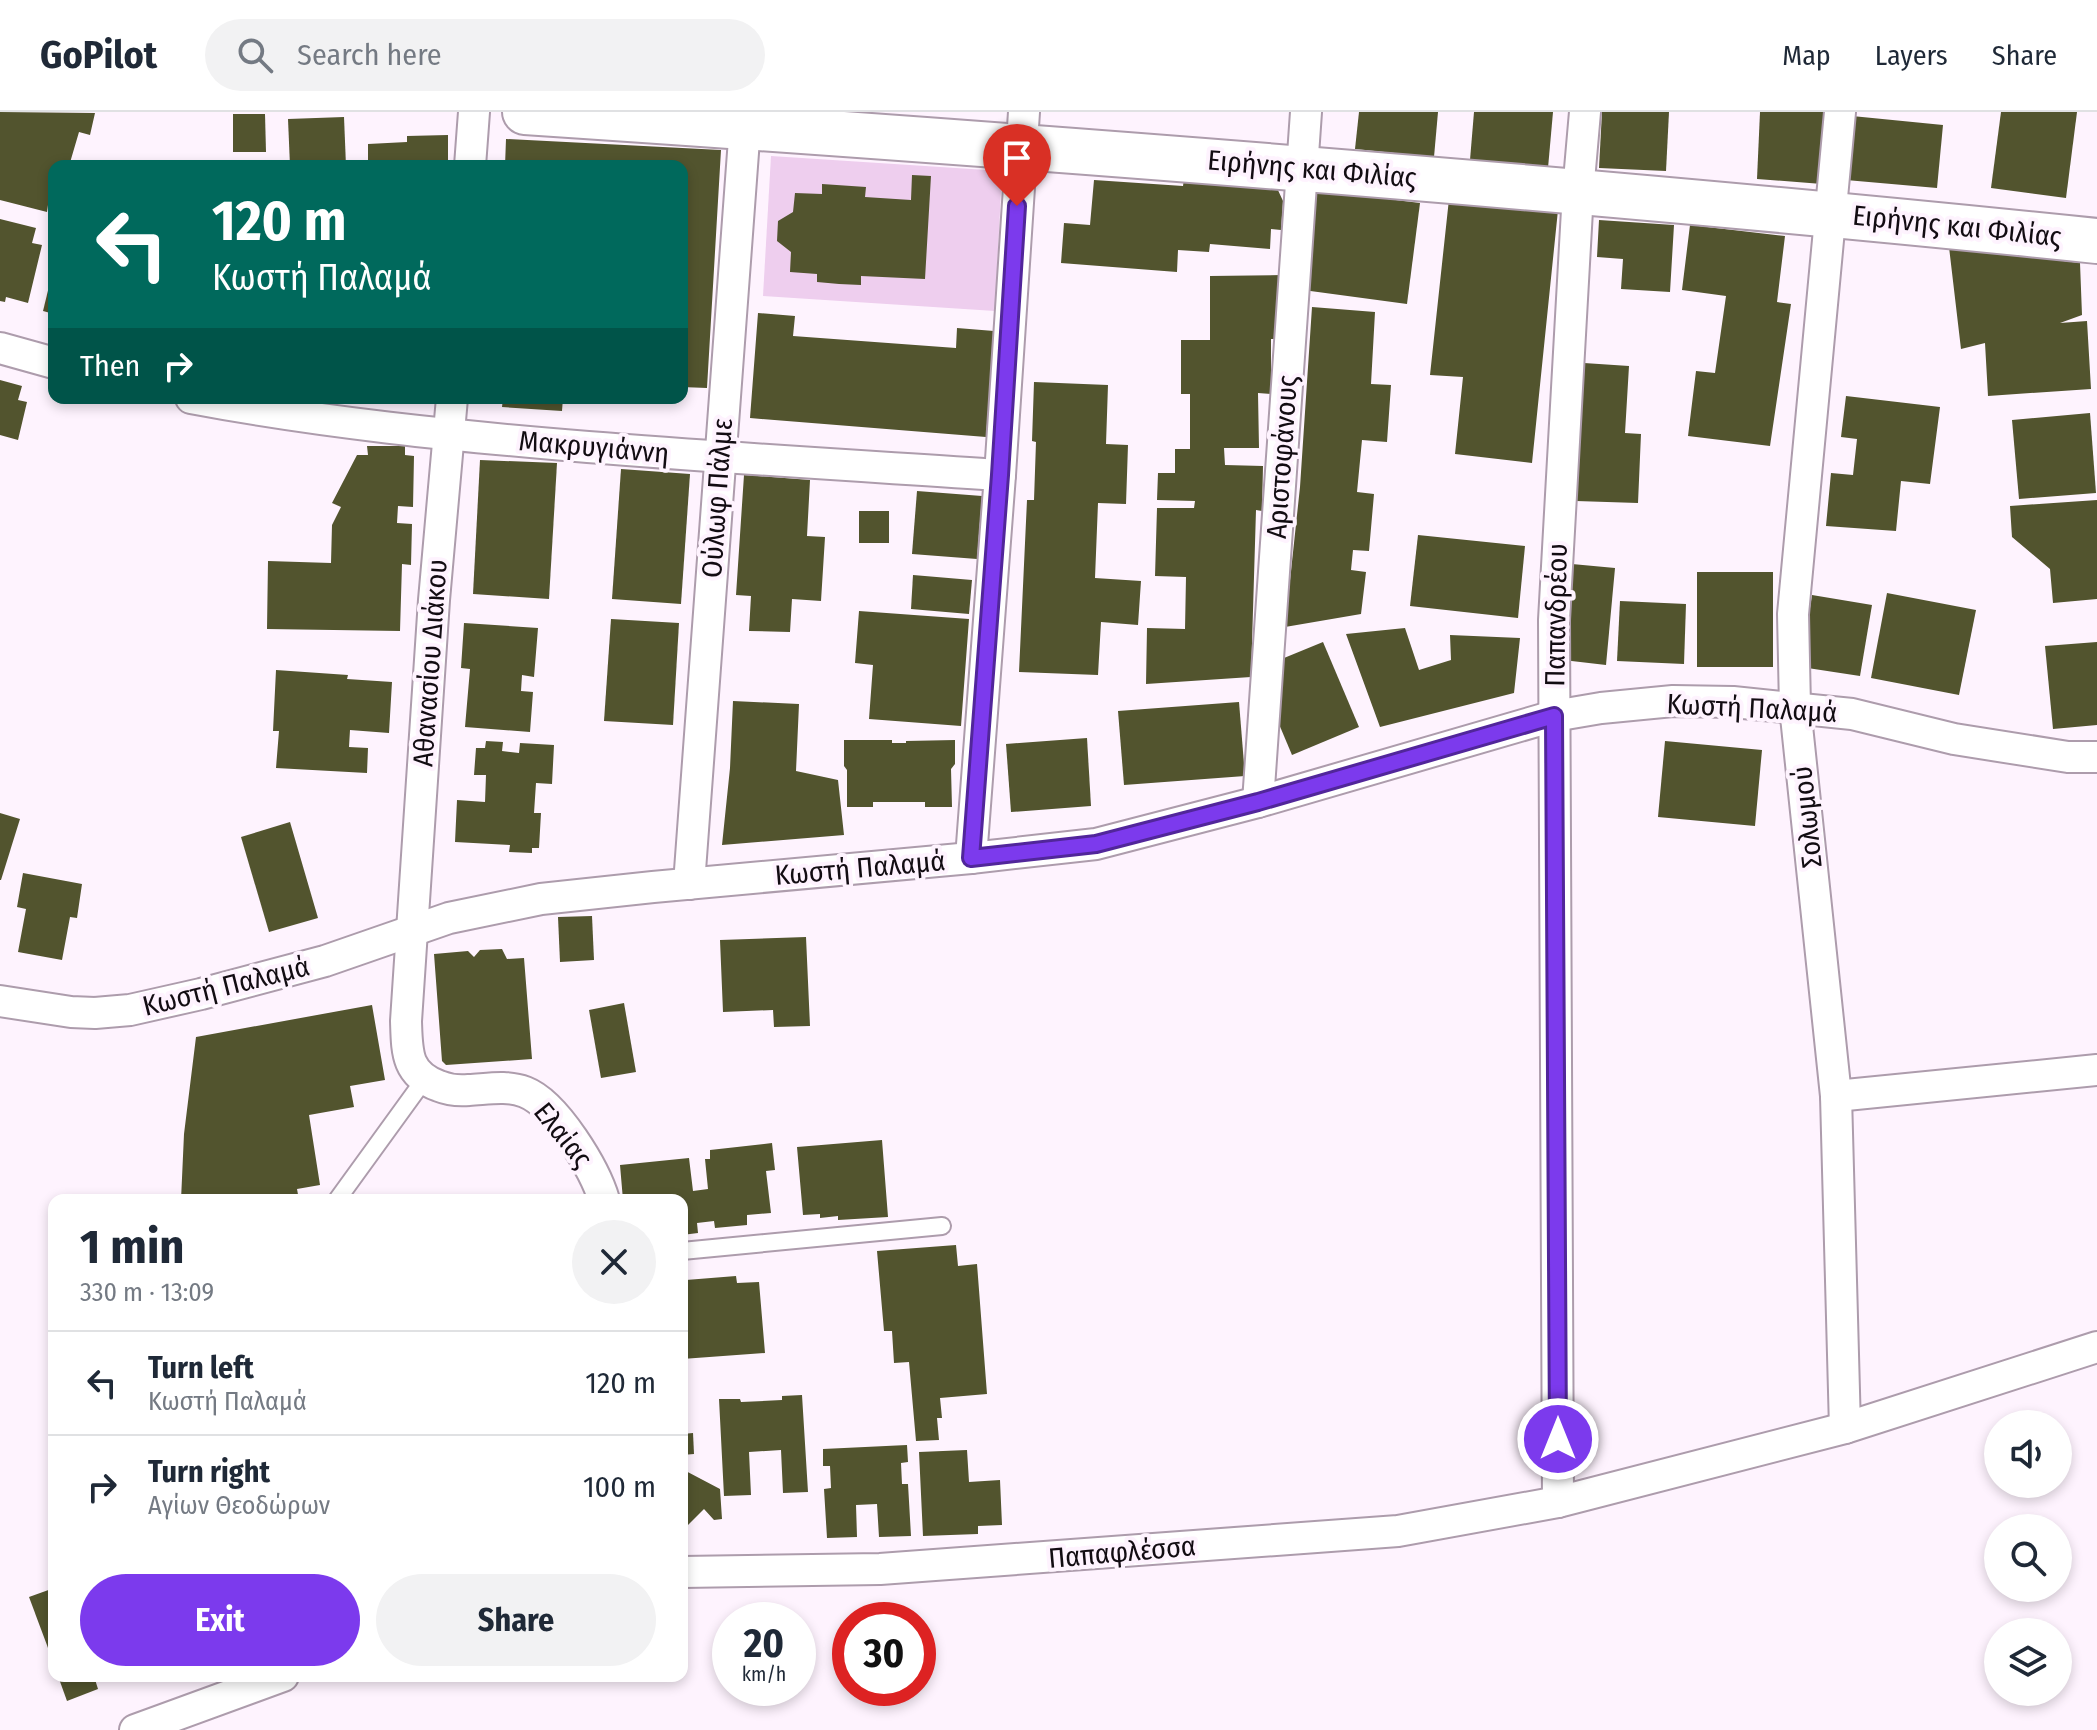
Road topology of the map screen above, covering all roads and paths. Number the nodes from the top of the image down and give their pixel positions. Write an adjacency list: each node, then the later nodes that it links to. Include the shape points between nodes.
1 (474, 112): 8 (street)
2 (525, 112): 6 (street, Ειρήνης και Φιλίας)
3 (1306, 112): 9 (street, Αριστοφάνους)
4 (1585, 112): 10 (street, Παπανδρέου)
5 (1840, 112): 11 (street, Σολωμού)
6 (745, 119): 7 (street, Ειρήνης και Φιλίας); 18 (street, Ούλωφ Πάλμε)
7 (1023, 129): 9 (street, Ειρήνης και Φιλίας); 19 (street)
8 (470, 160)
9 (1302, 168): 10 (street, Ειρήνης και Φιλίας); 23 (street, Αριστοφάνους)
10 (1578, 192): 11 (street, Ειρήνης και Φιλίας); 21 (street, Παπανδρέου, via 1557,548)
11 (1831, 213): 12 (street, Ειρήνης και Φιλίας); 20 (street, Σολωμού, via 1793,614)
12 (2097, 241)
13 (0, 348): 14 (street)
14 (48, 361)
15 (227, 404): 17 (street, Μακρυγιάννη)
16 (452, 404): 17 (street, Αθανασίου Διάκου)
17 (449, 436): 18 (street, Μακρυγιάννη); 26 (street, Αθανασίου Διάκου)
18 (720, 457): 19 (street, Μακρυγιάννη); 25 (street, Ούλωφ Πάλμε)
19 (1000, 475): 24 (street)
20 (1795, 707): 21 (street, Κωστή Παλαμά, via 1673,701); 22 (street, Κωστή Παλαμά, via 1852,714 1968,741); 30 (street, Σολωμού)
21 (1554, 716): 23 (street, Κωστή Παλαμά); 37 (street, Παπανδρέου)
22 (2097, 757)
23 (1258, 802): 24 (street, Κωστή Παλαμά, via 1096,844)
24 (971, 858): 25 (street, Κωστή Παλαμά)
25 (689, 884): 26 (street, Κωστή Παλαμά, via 541,899)
26 (413, 929): 27 (street, Κωστή Παλαμά, via 325,961 130,1010 71,1012); 29 (street, via 407,1047 415,1072)
27 (0, 1001)
28 (2097, 1070): 30 (street)
29 (424, 1080): 31 (lane); 32 (street, Ελαίας, via 466,1091 505,1088 535,1098 580,1150)
30 (1836, 1096): 36 (street, Σολωμού)
31 (341, 1194)
32 (602, 1194)
33 (942, 1226): 34 (lane)
34 (688, 1250)
35 (2097, 1347): 36 (street, Παπαφλέσσα)
36 (1845, 1428): 37 (street, Παπαφλέσσα)
37 (1558, 1502): 38 (street, Παπαφλέσσα, via 1398,1531 880,1569)
38 (688, 1572)
39 (267, 1682): 40 (street)
40 (135, 1730)

